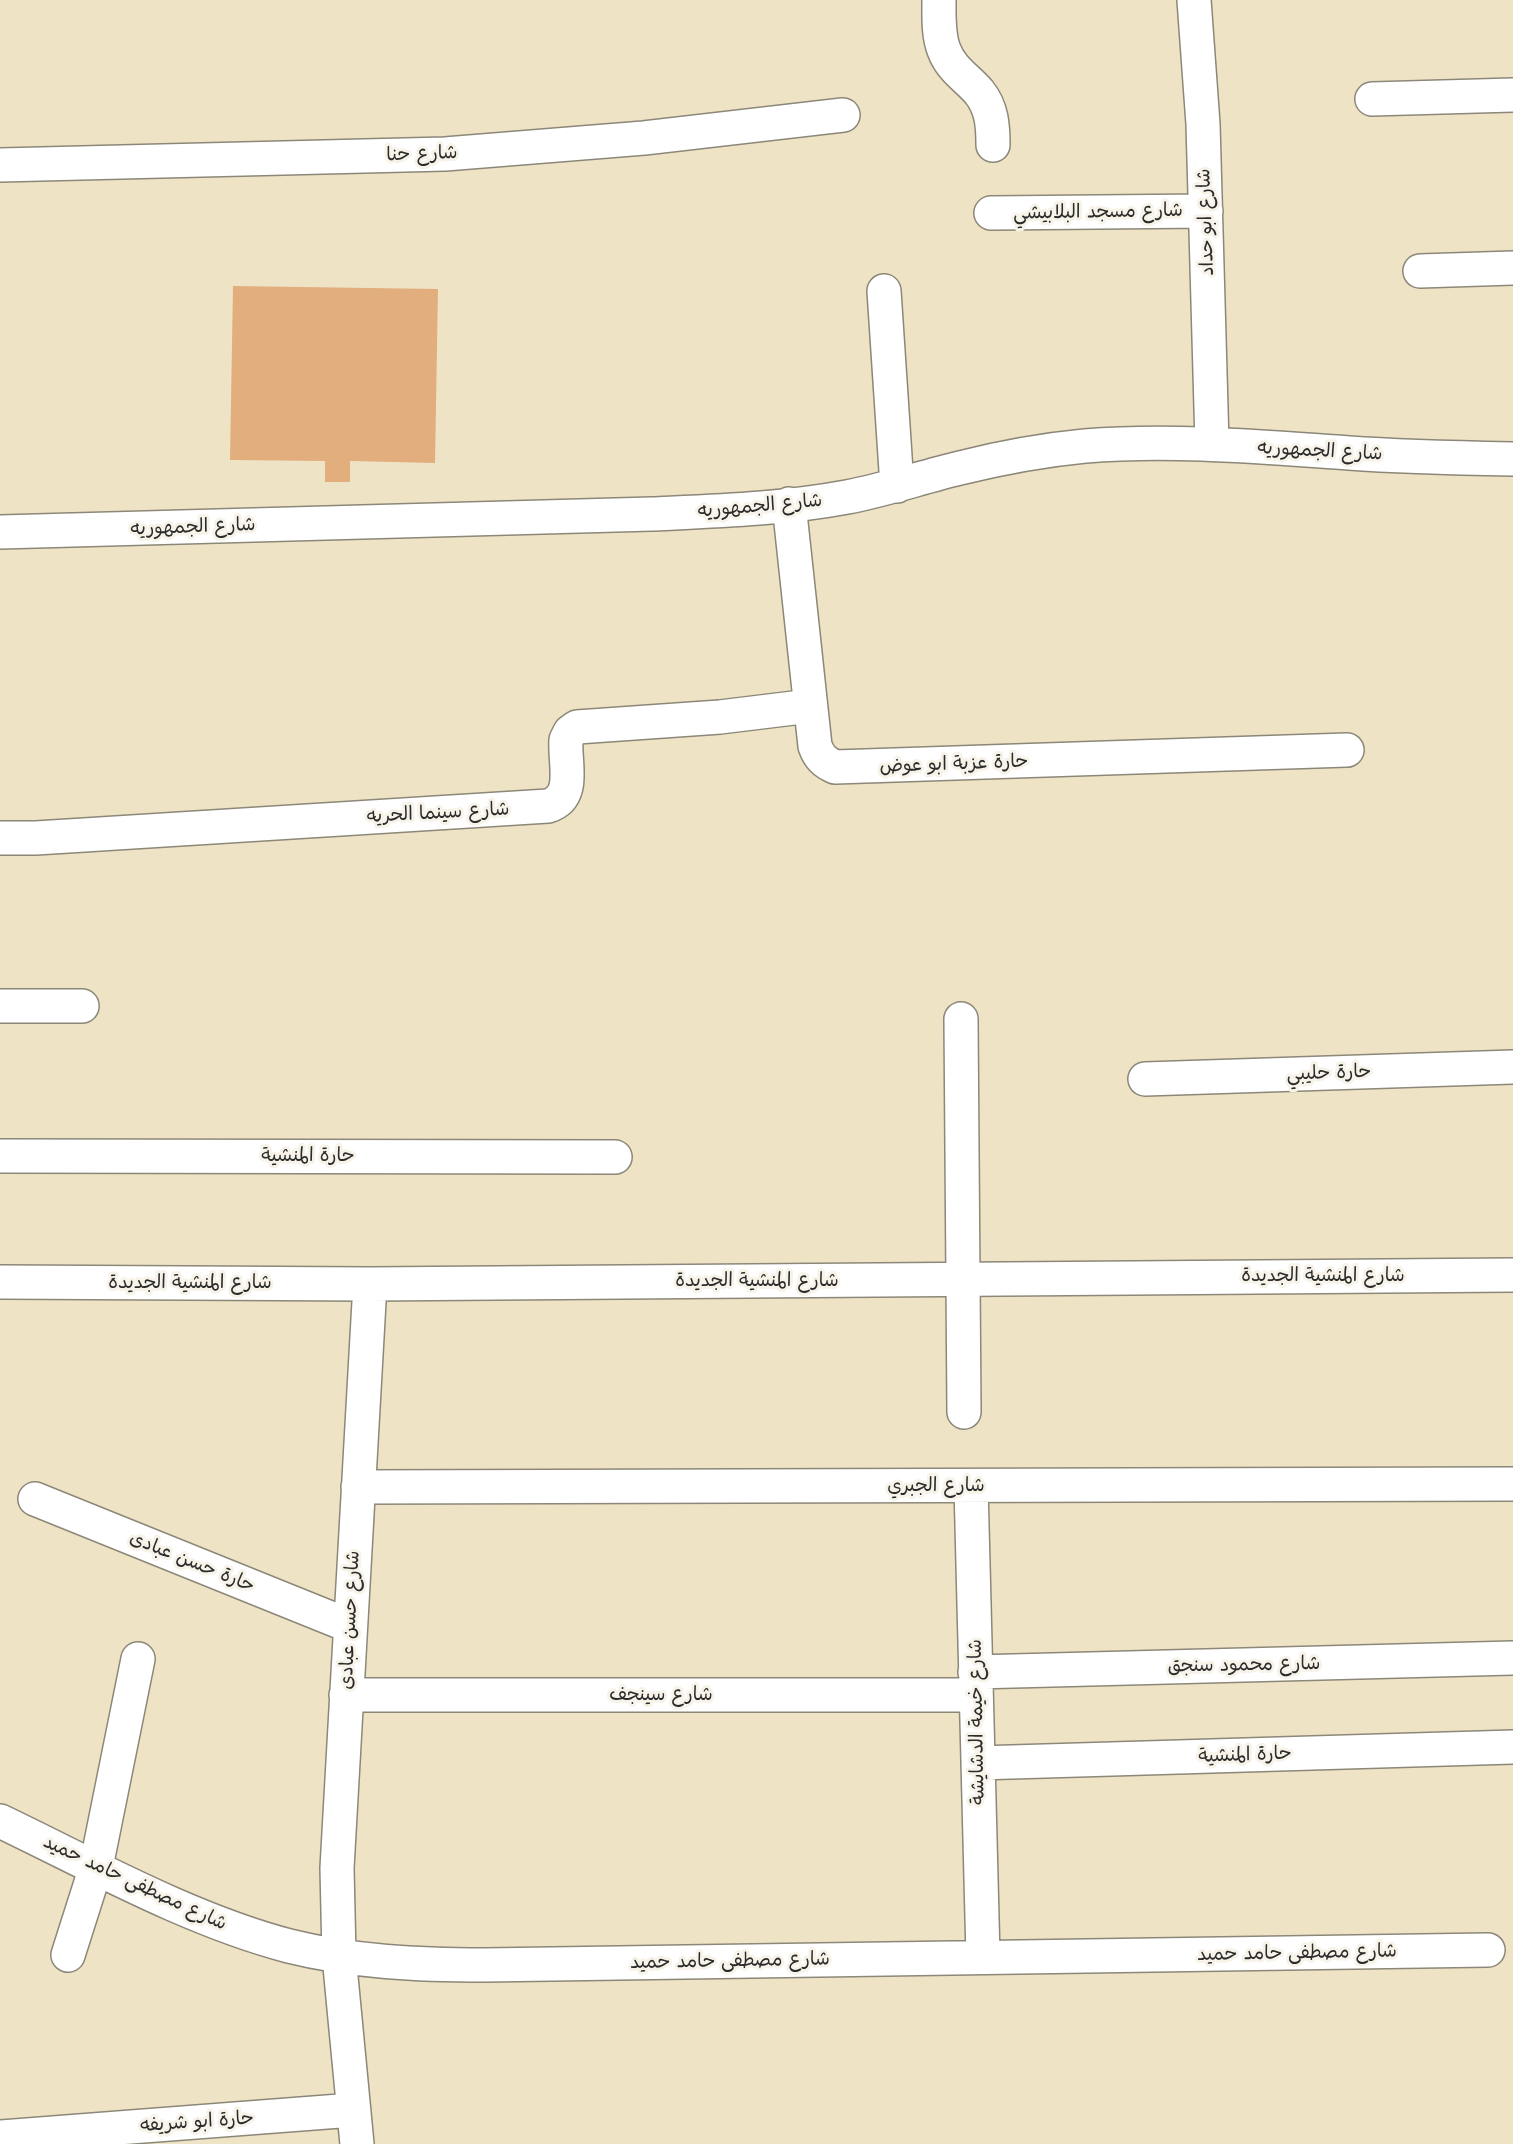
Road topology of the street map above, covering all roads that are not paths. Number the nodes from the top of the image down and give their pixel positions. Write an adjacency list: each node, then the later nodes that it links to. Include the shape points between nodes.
1 (939, 0): 6 (street, via 943,49 989,107)
2 (1194, 0): 8 (street, شارع ابو حداد)
3 (1513, 94): 4 (street)
4 (1372, 99)
5 (843, 115): 7 (street, شارع حنا, via 445,154)
6 (993, 145)
7 (0, 165)
8 (1206, 211): 9 (street, شارع مسجد البلابيشي); 13 (street, شارع ابو حداد)
9 (991, 213)
10 (1513, 268): 11 (street)
11 (1420, 271)
12 (884, 291): 15 (street)
13 (1212, 444): 14 (street, شارع الجمهوريه); 15 (street, شارع الجمهوريه, via 1149,443 1021,454)
14 (1513, 459)
15 (897, 486): 16 (street, شارع الجمهوريه)
16 (789, 504): 17 (street, شارع الجمهوريه, via 652,514); 18 (street, حارة عزبة ابو عوض)
17 (0, 532)
18 (810, 706): 19 (street, حارة عزبة ابو عوض, via 818,755 835,767); 20 (street, شارع سينما الحريه, via 577,727 566,740 567,791 548,806)
19 (1347, 751)
20 (0, 838)
21 (0, 1006): 22 (street)
22 (82, 1006)
23 (961, 1019): 29 (street)
24 (1513, 1067): 25 (street, حارة حليبي)
25 (1145, 1079)
26 (0, 1156): 27 (street, حارة المنشية)
27 (615, 1157)
28 (1513, 1275): 29 (street, شارع المنشية الجديدة)
29 (963, 1279): 31 (street, شارع المنشية الجديدة); 32 (street)
30 (0, 1282): 31 (street, شارع المنشية الجديدة)
31 (370, 1284): 35 (street, شارع حسن عبادى)
32 (964, 1412)
33 (1513, 1484): 34 (street, شارع الجبري)
34 (971, 1486): 35 (street, شارع الجبري); 40 (street, شارع خيمة الدشايشة)
35 (358, 1487): 37 (street, شارع حسن عبادى)
36 (35, 1499): 37 (street, حارة حسن عبادى)
37 (350, 1626): 41 (street, شارع حسن عبادى)
38 (1513, 1658): 40 (street, شارع محمود سنجق)
39 (138, 1659): 45 (street)
40 (976, 1684): 41 (street, شارع سينجف); 43 (street, شارع خيمة الدشايشة)
41 (346, 1695): 48 (street, شارع حسن عبادى, via 338,1835)
42 (1513, 1746): 43 (street, حارة المنشية)
43 (978, 1763): 49 (street, شارع خيمة الدشايشة)
44 (0, 1821): 45 (street, شارع مصطفى حامد حميد)
45 (96, 1867): 47 (street); 48 (street, شارع مصطفى حامد حميد, via 242,1932)
46 (1488, 1950): 49 (street, شارع مصطفى حامد حميد)
47 (68, 1955)
48 (339, 1956): 49 (street, شارع مصطفى حامد حميد, via 435,1965); 50 (street, شارع حسن عبادى)
49 (983, 1957)
50 (353, 2110): 51 (street, حارة ابو شريفه); 52 (street, شارع حسن عبادى)
51 (0, 2137)
52 (358, 2144)

